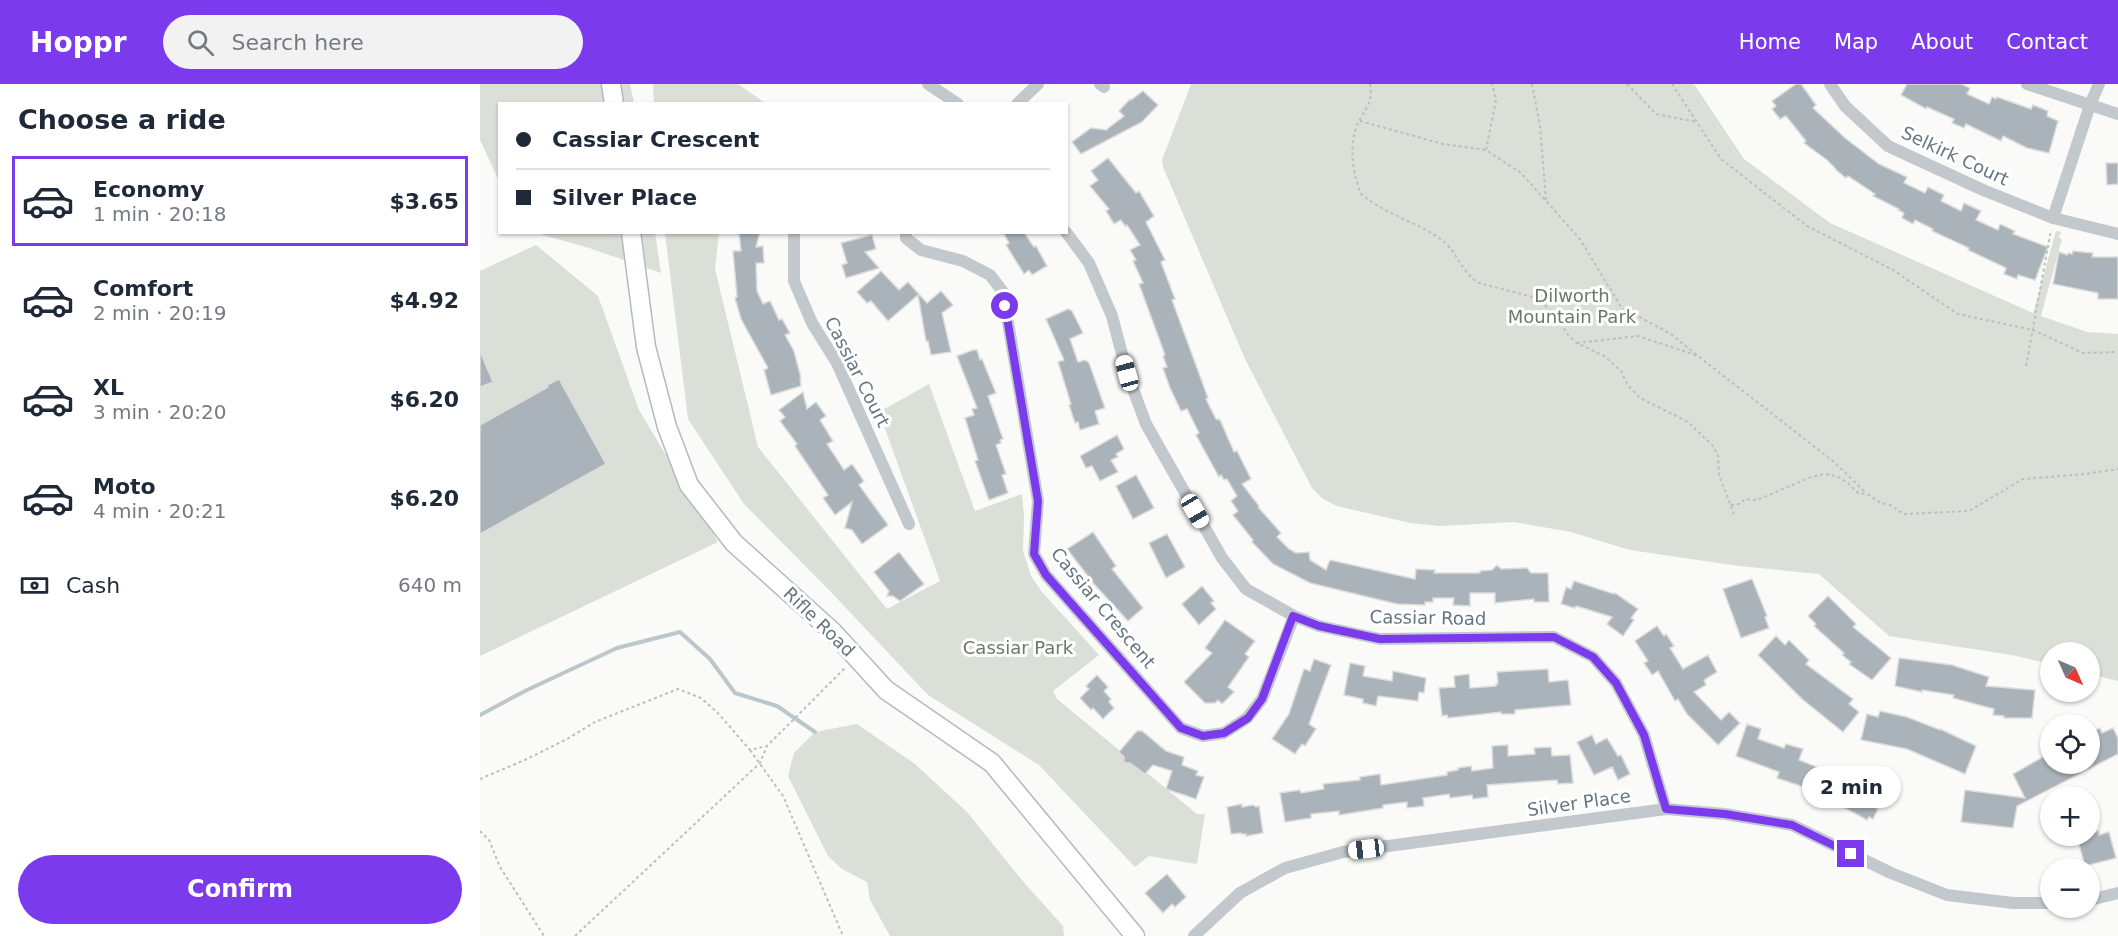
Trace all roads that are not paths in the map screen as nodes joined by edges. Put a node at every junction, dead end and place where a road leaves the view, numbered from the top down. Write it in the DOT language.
graph roads {
  1 [pos="611,84"];
  2 [pos="928,84"];
  3 [pos="1038,84"];
  4 [pos="1830,84"];
  5 [pos="2027,84"];
  6 [pos="2099,84"];
  7 [pos="614,102"];
  8 [pos="955,102"];
  9 [pos="1019,102"];
  10 [pos="2090,105"];
  11 [pos="2118,114"];
  12 [pos="2053,218"];
  13 [pos="631,234"];
  14 [pos="794,234"];
  15 [pos="906,234"];
  16 [pos="1067,234"];
  17 [pos="2118,234"];
  18 [pos="909,524"];
  19 [pos="1293,616"];
  20 [pos="1666,809"];
  21 [pos="2118,893"];
  22 [pos="2100,898"];
  23 [pos="2040,903"];
  24 [pos="1135,936"];
  25 [pos="1194,936"];
  1 -- 7 [label="street"];
  2 -- 8 [label="street"];
  3 -- 9 [label="street"];
  4 -- 12 [label="street, Selkirk Court"];
  5 -- 10 [label="street"];
  6 -- 10 [label="street"];
  10 -- 11 [label="street"];
  10 -- 12 [label="street"];
  12 -- 17 [label="street, Selkirk Court"];
  13 -- 24 [label="street, Rifle Road"];
  14 -- 18 [label="street, Cassiar Court"];
  15 -- 19 [label="street, Cassiar Crescent"];
  16 -- 19 [label="street, Cassiar Road"];
  19 -- 20 [label="street, Cassiar Road"];
  20 -- 23 [label="street, Silver Place"];
  20 -- 25 [label="street, Silver Place"];
  21 -- 22 [label="street"];
}
